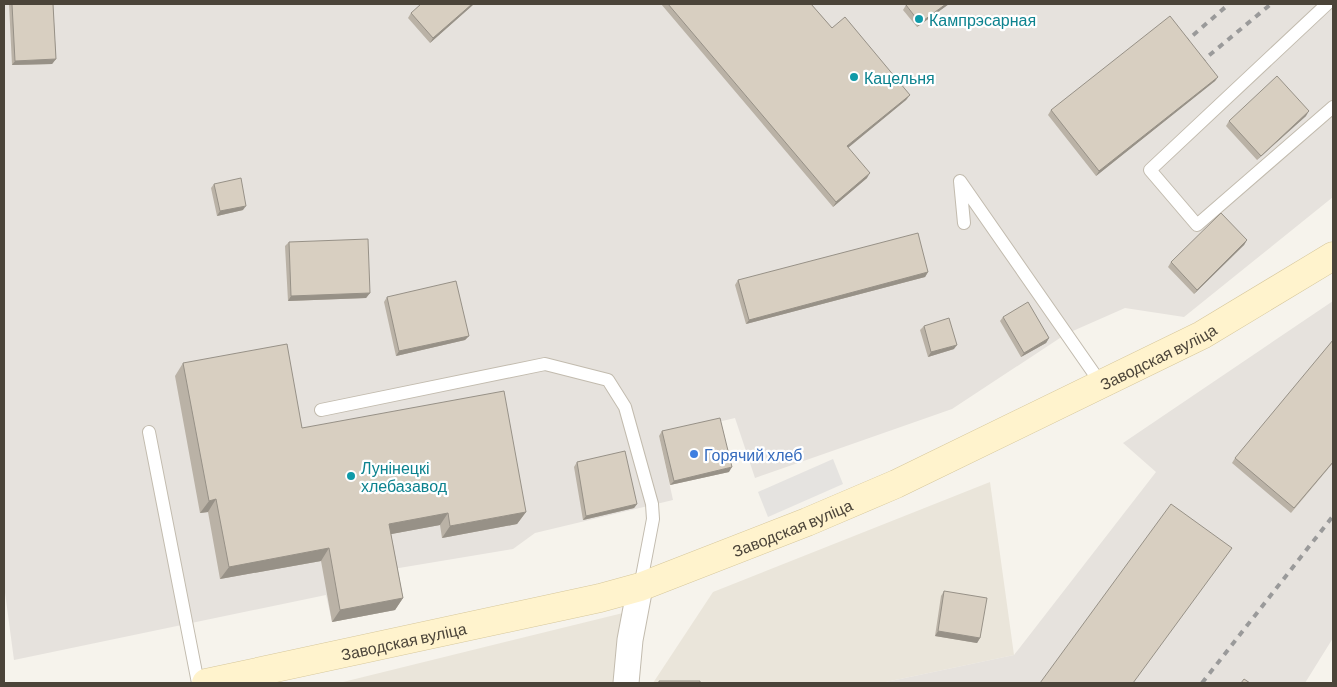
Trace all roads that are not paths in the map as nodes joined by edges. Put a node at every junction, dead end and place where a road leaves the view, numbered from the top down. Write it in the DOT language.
graph roads {
  1 [pos="1327,4"];
  2 [pos="1333,107"];
  3 [pos="964,222"];
  4 [pos="1333,256"];
  5 [pos="1102,385"];
  6 [pos="320,410"];
  7 [pos="149,432"];
  8 [pos="640,587"];
  9 [pos="198,683"];
  10 [pos="206,683"];
  11 [pos="626,683"];
  1 -- 2 [label="lane"];
  3 -- 5 [label="lane"];
  4 -- 5 [label="street, Заводская вуліца"];
  5 -- 8 [label="street, Заводская вуліца"];
  6 -- 8 [label="lane"];
  7 -- 9 [label="lane"];
  8 -- 10 [label="street, Заводская вуліца"];
  8 -- 11 [label="street"];
}
